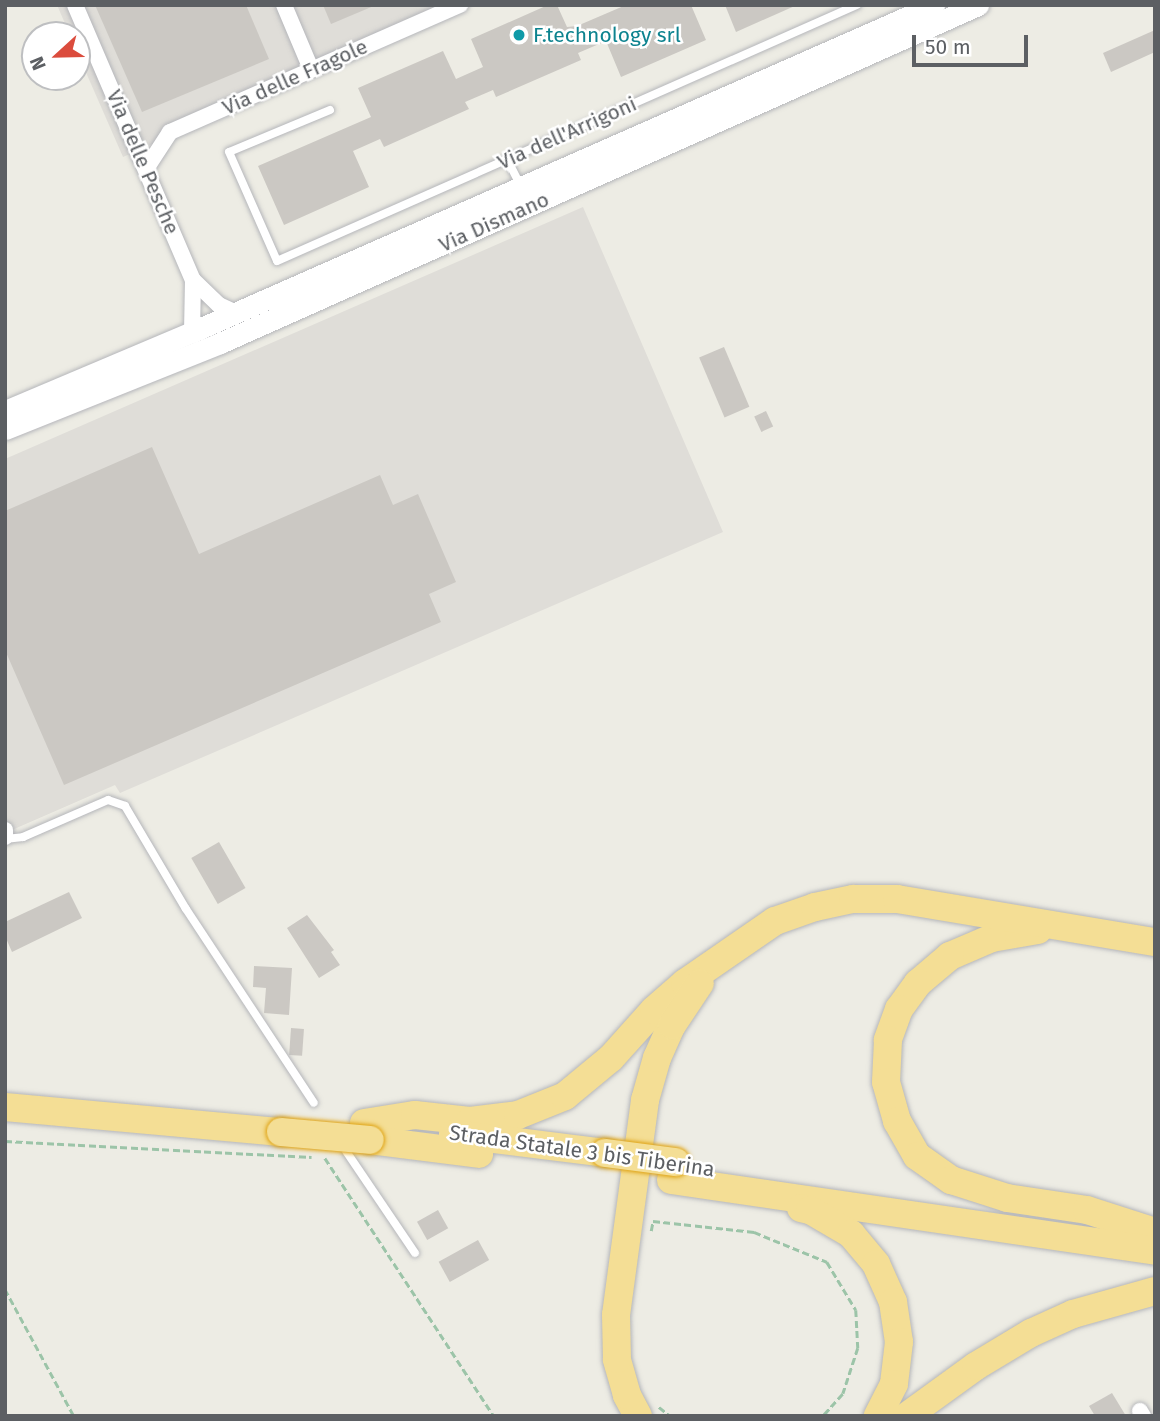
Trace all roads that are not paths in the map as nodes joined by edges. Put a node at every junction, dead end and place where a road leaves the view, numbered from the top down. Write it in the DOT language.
graph roads {
  1 [pos="75,5"];
  2 [pos="284,5"];
  3 [pos="460,5"];
  4 [pos="857,5"];
  5 [pos="934,5"];
  6 [pos="978,5"];
  7 [pos="311,69"];
  8 [pos="330,110"];
  9 [pos="508,159"];
  10 [pos="146,169"];
  11 [pos="525,197"];
  12 [pos="193,280"];
  13 [pos="236,313"];
  14 [pos="192,332"];
  15 [pos="5,411"];
  16 [pos="5,429"];
  17 [pos="5,830"];
  18 [pos="5,838"];
  19 [pos="1062,926"];
  20 [pos="1155,942"];
  21 [pos="728,950"];
  22 [pos="5,1090"];
  23 [pos="314,1103"];
  24 [pos="5,1107"];
  25 [pos="277,1123"];
  26 [pos="360,1138"];
  27 [pos="673,1171"];
  28 [pos="1155,1232"];
  29 [pos="1155,1239"];
  30 [pos="1155,1251"];
  31 [pos="415,1253"];
  32 [pos="1155,1291"];
  33 [pos="648,1410"];
  34 [pos="878,1416"];
  35 [pos="907,1416"];
  1 -- 10 [label="street, Via delle Pesche"];
  2 -- 7 [label="street"];
  3 -- 7 [label="street, Via delle Fragole"];
  4 -- 9 [label="lane, Via dell'Arrigoni"];
  5 -- 11 [label="main road, Via Dismano"];
  6 -- 11 [label="main road, Via Dismano"];
  7 -- 10 [label="street, Via delle Fragole"];
  8 -- 9 [label="lane, Via dell'Arrigoni"];
  9 -- 11 [label="lane"];
  10 -- 12 [label="street, Via delle Pesche"];
  11 -- 13 [label="main road, Via Dismano"];
  11 -- 16 [label="main road, Via Dismano"];
  12 -- 13 [label="street, Via delle Pesche"];
  12 -- 14 [label="street, Via delle Pesche"];
  13 -- 14 [label="main road, Via Dismano"];
  14 -- 15 [label="main road, Via Dismano"];
  17 -- 18 [label="street"];
  18 -- 23 [label="lane"];
  19 -- 20 [label="highway"];
  19 -- 21 [label="highway"];
  19 -- 28 [label="highway"];
  21 -- 26 [label="highway"];
  21 -- 33 [label="highway"];
  22 -- 25 [label="highway, Strada Statale 3 bis Tiberina"];
  24 -- 25 [label="highway, Strada Statale 3 bis Tiberina"];
  25 -- 26 [label="highway, Strada Statale 3 bis Tiberina, bridge"];
  26 -- 27 [label="highway, Strada Statale 3 bis Tiberina, bridge"];
  26 -- 31 [label="lane"];
  27 -- 29 [label="highway, Strada Statale 3 bis Tiberina"];
  27 -- 30 [label="highway, Strada Statale 3 bis Tiberina"];
  27 -- 34 [label="highway"];
  32 -- 35 [label="highway"];
}
